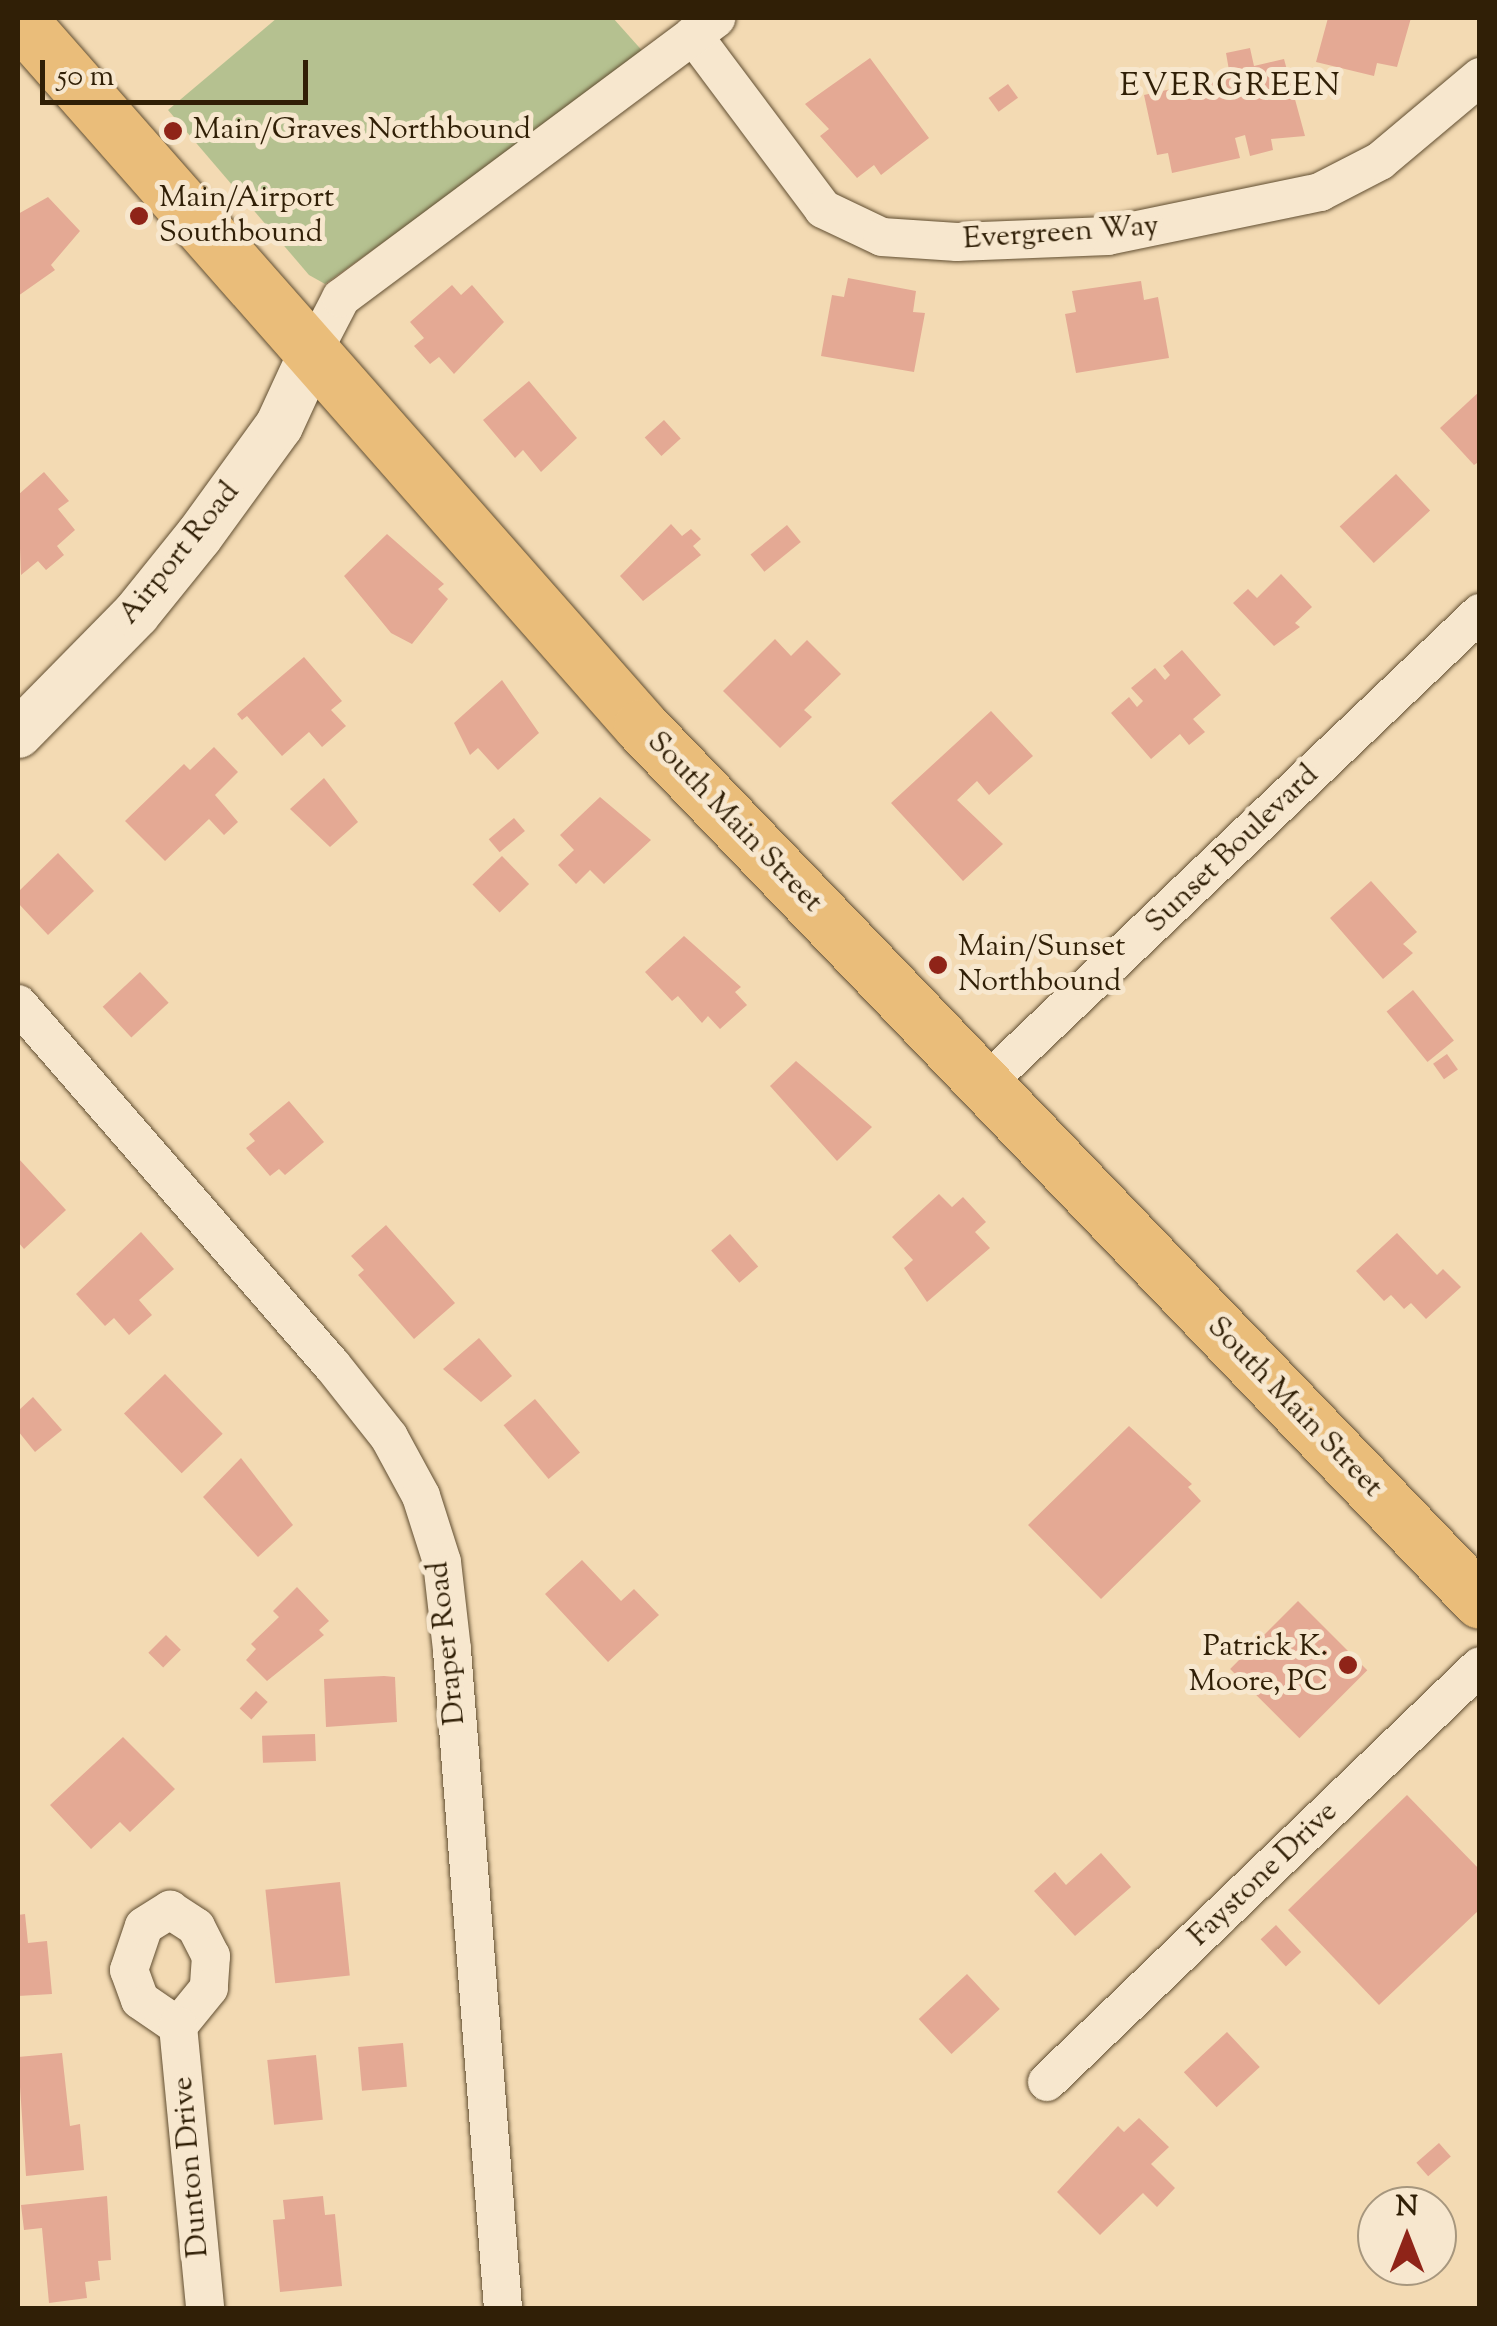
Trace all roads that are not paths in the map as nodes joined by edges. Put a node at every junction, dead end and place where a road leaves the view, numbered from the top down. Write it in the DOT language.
graph roads {
  1 [pos="18,18"];
  2 [pos="704,26"];
  3 [pos="1480,76"];
  4 [pos="313,352"];
  5 [pos="1480,613"];
  6 [pos="18,734"];
  7 [pos="18,1004"];
  8 [pos="984,1085"];
  9 [pos="1480,1602"];
  10 [pos="1480,1666"];
  11 [pos="178,2026"];
  12 [pos="1047,2082"];
  13 [pos="205,2308"];
  14 [pos="503,2308"];
  1 -- 4 [label="main road, South Main Street"];
  2 -- 3 [label="street, Evergreen Way"];
  2 -- 4 [label="street"];
  4 -- 6 [label="street, Airport Road"];
  4 -- 8 [label="main road, South Main Street"];
  5 -- 8 [label="street, Sunset Boulevard"];
  7 -- 14 [label="street, Draper Road"];
  8 -- 9 [label="main road, South Main Street"];
  10 -- 12 [label="street, Faystone Drive"];
  11 -- 13 [label="street, Dunton Drive"];
}
